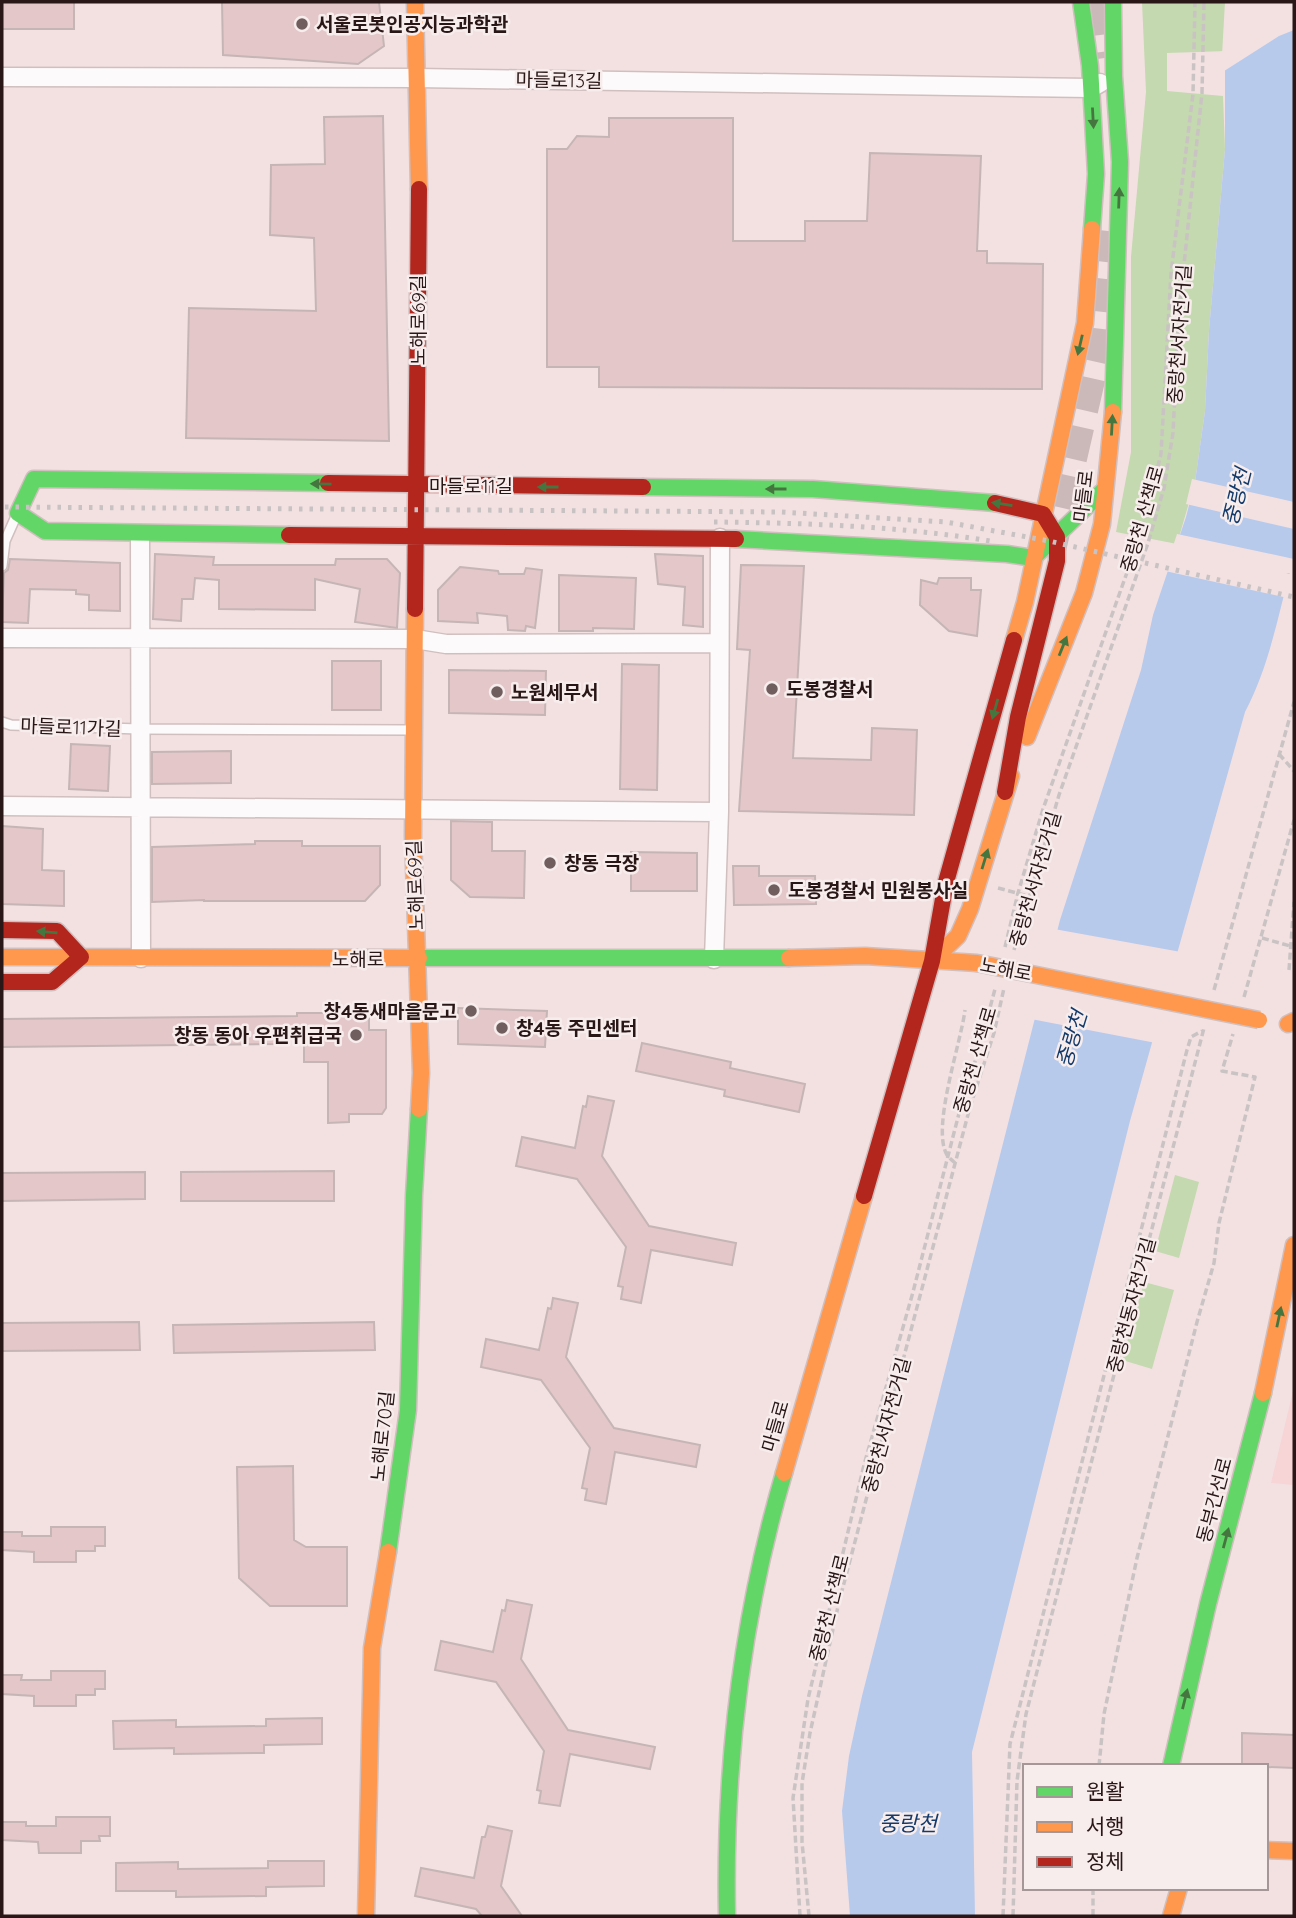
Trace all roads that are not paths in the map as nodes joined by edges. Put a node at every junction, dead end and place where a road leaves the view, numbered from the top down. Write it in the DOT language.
graph roads {
  1 [pos="415,2"];
  2 [pos="1081,2"];
  3 [pos="1113,2"];
  4 [pos="1114,75"];
  5 [pos="2,77"];
  6 [pos="417,78"];
  7 [pos="1091,88"];
  8 [pos="417,486"];
  9 [pos="1105,489"];
  10 [pos="18,513"];
  11 [pos="1042,514"];
  12 [pos="140,534"];
  13 [pos="416,537"];
  14 [pos="1057,537"];
  15 [pos="720,538"];
  16 [pos="985,552"];
  17 [pos="1033,558"];
  18 [pos="2,566"];
  19 [pos="1025,602"];
  20 [pos="2,638"];
  21 [pos="141,638"];
  22 [pos="415,639"];
  23 [pos="719,643"];
  24 [pos="2,722"];
  25 [pos="140,729"];
  26 [pos="414,730"];
  27 [pos="1005,792"];
  28 [pos="2,806"];
  29 [pos="140,807"];
  30 [pos="414,811"];
  31 [pos="719,812"];
  32 [pos="2,930"];
  33 [pos="2,957"];
  34 [pos="81,957"];
  35 [pos="141,958"];
  36 [pos="417,959"];
  37 [pos="714,959"];
  38 [pos="932,961"];
  39 [pos="2,982"];
  40 [pos="1292,1023"];
  41 [pos="1294,1245"];
  42 [pos="1206,1683"];
  43 [pos="1199,1716"];
  44 [pos="1171,1764"];
  45 [pos="1268,1850"];
  46 [pos="1294,1851"];
  47 [pos="1177,1890"];
  48 [pos="1159,1898"];
  49 [pos="366,1916"];
  50 [pos="727,1916"];
  51 [pos="1159,1916"];
  52 [pos="1171,1916"];
  1 -- 6 [label="main road, 노해로69길"];
  2 -- 7 [label="main road, 마들로"];
  3 -- 4 [label="main road, 마들로"];
  4 -- 7 [label="street"];
  9 -- 4 [label="main road, 마들로, one-way"];
  5 -- 6 [label="street, 마들로13길"];
  6 -- 7 [label="street, 마들로13길"];
  6 -- 8 [label="main road, 노해로69길"];
  7 -- 11 [label="main road, 마들로, one-way"];
  8 -- 10 [label="main road, 마들로11길, one-way"];
  11 -- 8 [label="main road, 마들로11길, one-way"];
  8 -- 13 [label="main road, 노해로69길"];
  9 -- 14 [label="main road"];
  27 -- 9 [label="main road, 마들로, one-way"];
  10 -- 12 [label="main road"];
  10 -- 18 [label="lane"];
  11 -- 14 [label="main road"];
  11 -- 17 [label="main road, 마들로"];
  12 -- 13 [label="main road"];
  12 -- 21 [label="street"];
  13 -- 15 [label="main road"];
  13 -- 22 [label="main road, 노해로69길"];
  14 -- 17 [label="main road"];
  14 -- 27 [label="main road"];
  15 -- 16 [label="main road"];
  15 -- 23 [label="street"];
  16 -- 17 [label="main road"];
  16 -- 19 [label="main road"];
  17 -- 19 [label="main road, 마들로"];
  19 -- 38 [label="main road, 마들로, one-way"];
  20 -- 21 [label="street"];
  21 -- 22 [label="street"];
  21 -- 25 [label="street"];
  22 -- 23 [label="street"];
  22 -- 26 [label="main road, 노해로69길"];
  23 -- 31 [label="street"];
  24 -- 25 [label="lane, 마들로11가길"];
  25 -- 26 [label="lane"];
  25 -- 29 [label="street"];
  26 -- 30 [label="main road, 노해로69길"];
  38 -- 27 [label="main road, 마들로, one-way"];
  28 -- 29 [label="street"];
  29 -- 30 [label="street, 노해로69길"];
  29 -- 35 [label="street"];
  30 -- 31 [label="street, 노해로69길"];
  30 -- 36 [label="main road, 노해로69길"];
  31 -- 37 [label="street"];
  34 -- 32 [label="main road, one-way"];
  33 -- 34 [label="main road, 노해로"];
  34 -- 35 [label="main road, 노해로"];
  34 -- 39 [label="main road"];
  35 -- 36 [label="main road, 노해로"];
  36 -- 37 [label="main road, 노해로"];
  36 -- 49 [label="main road, 노해로70길"];
  37 -- 38 [label="main road, 노해로"];
  38 -- 40 [label="main road, 노해로, bridge"];
  38 -- 50 [label="main road, 마들로"];
  44 -- 41 [label="main road, 동부간선로, one-way"];
  42 -- 43 [label="main road"];
  45 -- 46 [label="main road"];
  47 -- 52 [label="main road"];
  48 -- 51 [label="main road"];
}
